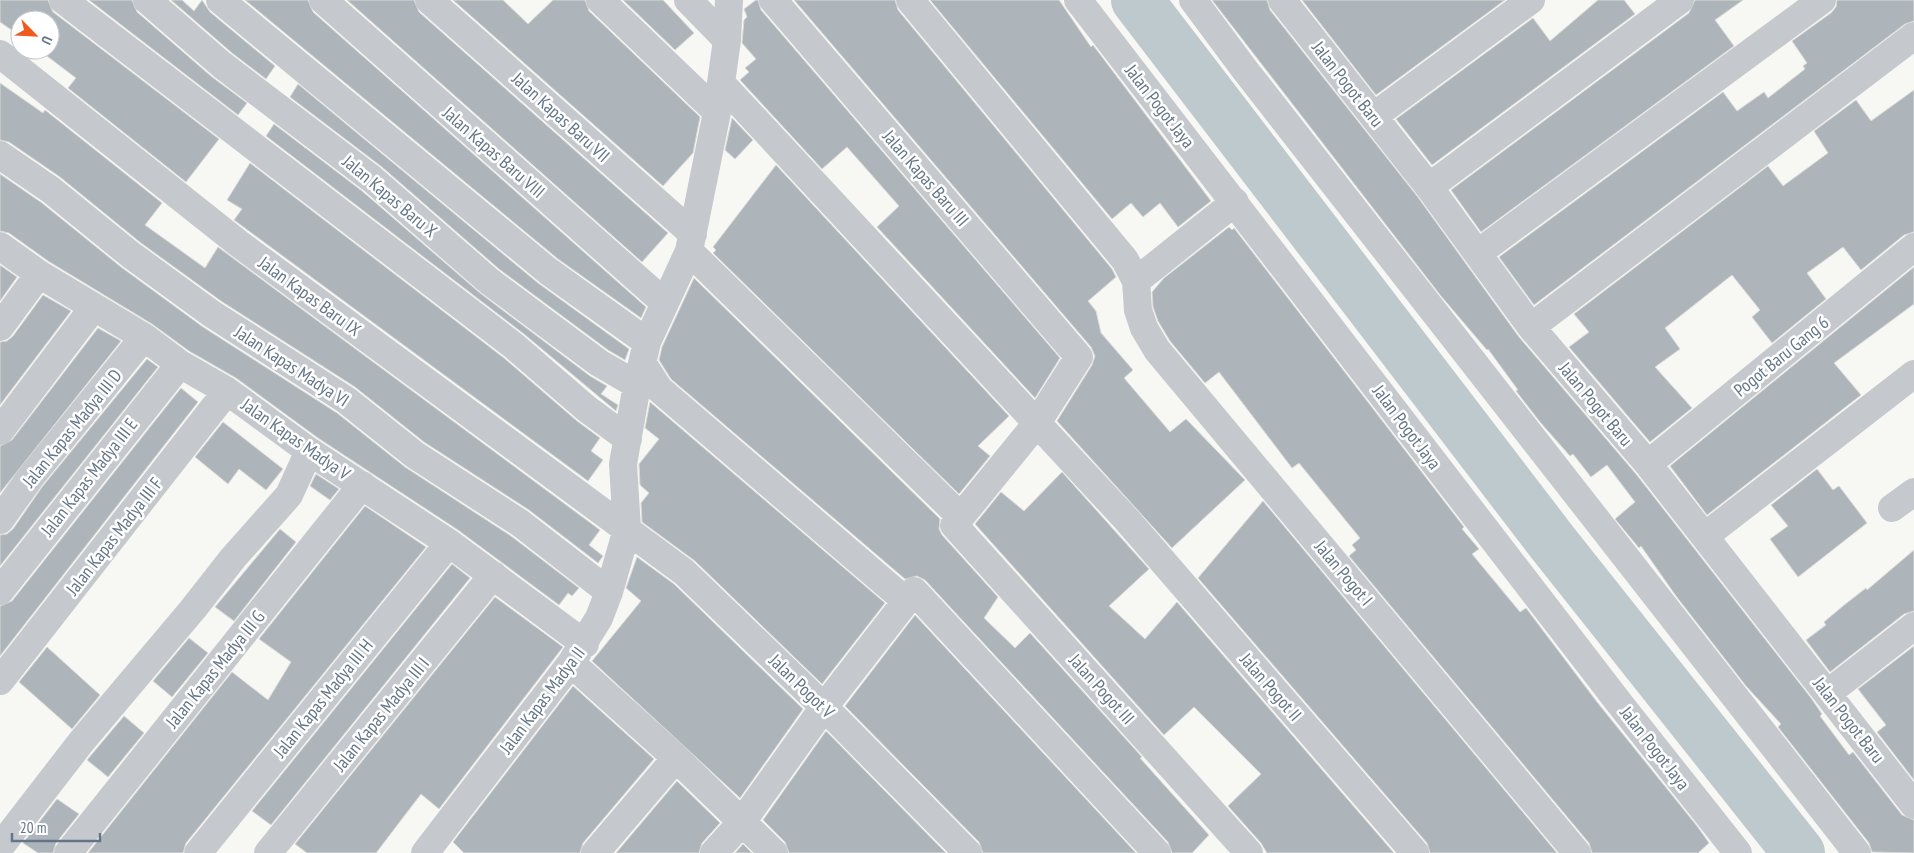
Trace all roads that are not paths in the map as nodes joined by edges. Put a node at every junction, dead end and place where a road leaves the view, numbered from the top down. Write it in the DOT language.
graph roads {
  1 [pos="63,0"];
  2 [pos="147,0"];
  3 [pos="220,0"];
  4 [pos="323,0"];
  5 [pos="429,0"];
  6 [pos="600,0"];
  7 [pos="688,0"];
  8 [pos="729,0"];
  9 [pos="772,0"];
  10 [pos="910,0"];
  11 [pos="1078,0"];
  12 [pos="1193,0"];
  13 [pos="1282,0"];
  14 [pos="1531,0"];
  15 [pos="1680,0"];
  16 [pos="1822,0"];
  17 [pos="1914,36"];
  18 [pos="727,40"];
  19 [pos="0,54"];
  20 [pos="721,83"];
  21 [pos="717,112"];
  22 [pos="1374,116"];
  23 [pos="0,154"];
  24 [pos="1429,187"];
  25 [pos="1235,202"];
  26 [pos="691,243"];
  27 [pos="0,246"];
  28 [pos="1914,247"];
  29 [pos="1478,253"];
  30 [pos="39,274"];
  31 [pos="1136,281"];
  32 [pos="665,303"];
  33 [pos="93,308"];
  34 [pos="0,327"];
  35 [pos="1531,327"];
  36 [pos="144,337"];
  37 [pos="180,364"];
  38 [pos="642,364"];
  39 [pos="1914,374"];
  40 [pos="227,391"];
  41 [pos="1037,423"];
  42 [pos="0,432"];
  43 [pos="628,439"];
  44 [pos="309,451"];
  45 [pos="1648,464"];
  46 [pos="362,484"];
  47 [pos="1914,492"];
  48 [pos="1892,508"];
  49 [pos="0,520"];
  50 [pos="958,521"];
  51 [pos="628,530"];
  52 [pos="1704,536"];
  53 [pos="448,542"];
  54 [pos="493,575"];
  55 [pos="0,591"];
  56 [pos="609,592"];
  57 [pos="906,601"];
  58 [pos="1914,626"];
  59 [pos="578,654"];
  60 [pos="0,681"];
  61 [pos="1828,693"];
  62 [pos="824,707"];
  63 [pos="676,758"];
  64 [pos="1910,792"];
  65 [pos="742,822"];
  66 [pos="0,847"];
  67 [pos="68,853"];
  68 [pos="198,853"];
  69 [pos="268,853"];
  70 [pos="425,853"];
  71 [pos="595,853"];
  72 [pos="714,853"];
  73 [pos="774,853"];
  74 [pos="968,853"];
  75 [pos="1157,853"];
  76 [pos="1249,853"];
  77 [pos="1416,853"];
  78 [pos="1577,853"];
  79 [pos="1738,853"];
  80 [pos="1857,853"];
  1 -- 43 [label="street"];
  2 -- 38 [label="street, Jalan Kapas Baru X"];
  3 -- 38 [label="street"];
  4 -- 32 [label="street, Jalan Kapas Baru VIII"];
  5 -- 26 [label="street, Jalan Kapas Baru VII"];
  6 -- 21 [label="street"];
  7 -- 18 [label="street"];
  8 -- 18 [label="street"];
  9 -- 41 [label="street, Jalan Kapas Baru III"];
  10 -- 31 [label="street"];
  11 -- 25 [label="street, Jalan Pogot Jaya"];
  12 -- 80 [label="street"];
  13 -- 22 [label="street, Jalan Pogot Baru"];
  14 -- 22 [label="street"];
  15 -- 24 [label="street"];
  16 -- 29 [label="street"];
  17 -- 35 [label="street"];
  18 -- 20 [label="street"];
  19 -- 51 [label="street, Jalan Kapas Baru IX"];
  20 -- 21 [label="street"];
  20 -- 41 [label="street, Jalan Pogot II"];
  21 -- 26 [label="street"];
  22 -- 24 [label="street, Jalan Pogot Baru"];
  23 -- 56 [label="street, Jalan Kapas Madya VI"];
  24 -- 29 [label="street, Jalan Pogot Baru"];
  25 -- 31 [label="street"];
  25 -- 79 [label="street, Jalan Pogot Jaya"];
  26 -- 32 [label="street"];
  26 -- 50 [label="street, Jalan Kapas Baru VII"];
  27 -- 30 [label="street, Jalan Kapas Madya V"];
  28 -- 45 [label="street, Pogot Baru Gang 6"];
  29 -- 35 [label="street, Jalan Pogot Baru"];
  30 -- 33 [label="street, Jalan Kapas Madya V"];
  30 -- 34 [label="street"];
  31 -- 78 [label="street, Jalan Pogot I"];
  32 -- 38 [label="street"];
  33 -- 36 [label="street, Jalan Kapas Madya V"];
  33 -- 42 [label="street"];
  35 -- 45 [label="street, Jalan Pogot Baru"];
  36 -- 37 [label="street, Jalan Kapas Madya V"];
  36 -- 49 [label="street, Jalan Kapas Madya III D"];
  37 -- 40 [label="street, Jalan Kapas Madya V"];
  37 -- 55 [label="street, Jalan Kapas Madya III E"];
  38 -- 43 [label="street"];
  38 -- 57 [label="street"];
  39 -- 52 [label="street"];
  40 -- 44 [label="street, Jalan Kapas Madya V"];
  40 -- 60 [label="street, Jalan Kapas Madya III F"];
  41 -- 50 [label="street"];
  41 -- 77 [label="street, Jalan Pogot II"];
  43 -- 51 [label="street"];
  44 -- 46 [label="street, Jalan Kapas Madya V"];
  44 -- 66 [label="street"];
  45 -- 52 [label="street, Jalan Pogot Baru"];
  46 -- 53 [label="street, Jalan Kapas Madya V"];
  46 -- 67 [label="street, Jalan Kapas Madya III G"];
  47 -- 48 [label="street"];
  50 -- 76 [label="street, Jalan Pogot III"];
  51 -- 56 [label="street, Jalan Kapas Madya II"];
  51 -- 62 [label="street, Jalan Pogot V"];
  52 -- 61 [label="street, Jalan Pogot Baru"];
  53 -- 54 [label="street, Jalan Kapas Madya V"];
  53 -- 68 [label="street, Jalan Kapas Madya III H"];
  54 -- 59 [label="street, Jalan Kapas Madya V"];
  54 -- 69 [label="street, Jalan Kapas Madya III I"];
  56 -- 59 [label="street, Jalan Kapas Madya II"];
  57 -- 62 [label="street"];
  57 -- 75 [label="street"];
  58 -- 61 [label="street"];
  59 -- 63 [label="street, Jalan Kapas Madya V"];
  59 -- 70 [label="street, Jalan Kapas Madya II"];
  61 -- 64 [label="street, Jalan Pogot Baru"];
  62 -- 65 [label="street"];
  62 -- 74 [label="street, Jalan Pogot V"];
  63 -- 65 [label="street, Jalan Kapas Madya V"];
  63 -- 71 [label="street"];
  65 -- 72 [label="street"];
  65 -- 73 [label="street, Jalan Kapas Madya V"];
}
